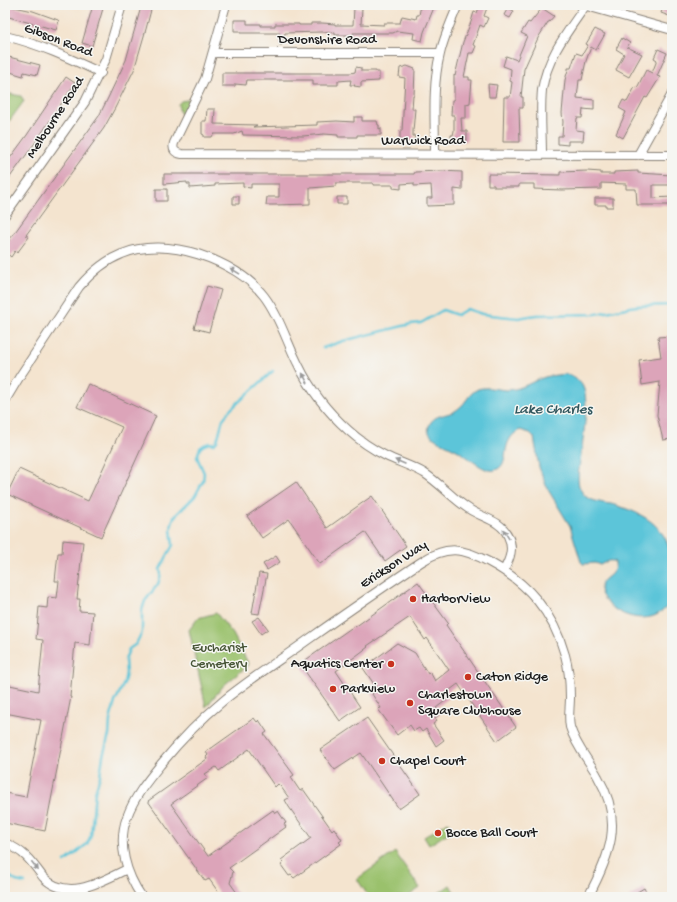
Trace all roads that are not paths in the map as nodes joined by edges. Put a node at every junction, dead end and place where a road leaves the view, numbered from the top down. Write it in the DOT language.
graph roads {
  1 [pos="122,5"];
  2 [pos="226,5"];
  3 [pos="458,5"];
  4 [pos="585,5"];
  5 [pos="672,30"];
  6 [pos="5,36"];
  7 [pos="214,53"];
  8 [pos="440,53"];
  9 [pos="101,73"];
  10 [pos="672,94"];
  11 [pos="435,154"];
  12 [pos="542,155"];
  13 [pos="638,155"];
  14 [pos="672,155"];
  15 [pos="5,215"];
  16 [pos="5,402"];
  17 [pos="504,570"];
  18 [pos="5,843"];
  19 [pos="127,869"];
  20 [pos="142,897"];
  21 [pos="588,897"];
  1 -- 9 [label="street, Melbourne Road"];
  2 -- 7 [label="street"];
  3 -- 8 [label="street"];
  4 -- 5 [label="street"];
  4 -- 12 [label="street"];
  6 -- 9 [label="street, Gibson Road"];
  7 -- 8 [label="street, Devonshire Road"];
  7 -- 11 [label="street, Warwick Road"];
  8 -- 11 [label="street"];
  9 -- 15 [label="street, Melbourne Road"];
  10 -- 13 [label="street"];
  11 -- 12 [label="street, Warwick Road"];
  12 -- 13 [label="street, Warwick Road"];
  13 -- 14 [label="street, Warwick Road"];
  17 -- 16 [label="street, one-way"];
  17 -- 19 [label="street, Erickson Way"];
  17 -- 21 [label="street, Erickson Way"];
  18 -- 19 [label="street, one-way"];
  19 -- 20 [label="street, Erickson Way"];
}
